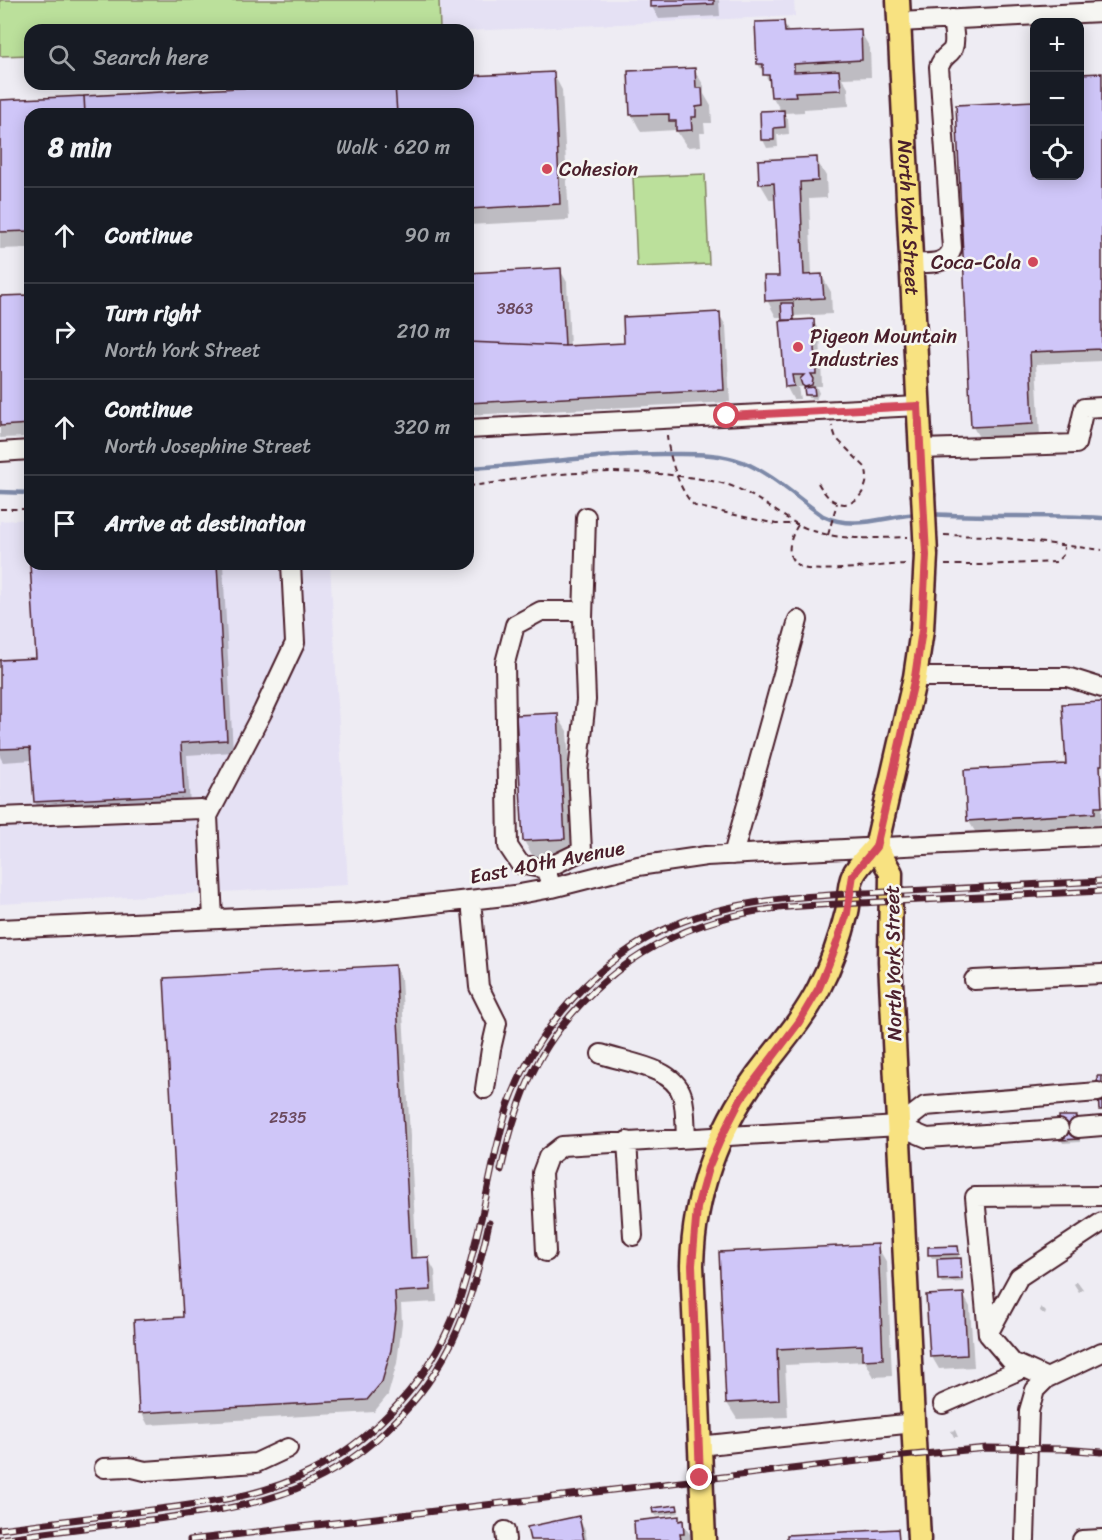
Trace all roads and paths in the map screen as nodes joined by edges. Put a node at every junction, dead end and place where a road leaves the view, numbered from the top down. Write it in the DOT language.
graph roads {
  1 [pos="1045,7"];
  2 [pos="898,11"];
  3 [pos="1102,12"];
  4 [pos="952,19"];
  5 [pos="911,263"];
  6 [pos="918,406"];
  7 [pos="1102,407"];
  8 [pos="832,426"];
  9 [pos="474,429"];
  10 [pos="667,432"];
  11 [pos="921,449"];
  12 [pos="24,450"];
  13 [pos="0,452"];
  14 [pos="678,476"];
  15 [pos="818,483"];
  16 [pos="474,485"];
  17 [pos="837,505"];
  18 [pos="0,509"];
  19 [pos="24,509"];
  20 [pos="586,517"];
  21 [pos="798,524"];
  22 [pos="829,533"];
  23 [pos="944,535"];
  24 [pos="908,537"];
  25 [pos="1064,547"];
  26 [pos="1102,550"];
  27 [pos="925,561"];
  28 [pos="291,570"];
  29 [pos="583,611"];
  30 [pos="798,620"];
  31 [pos="915,677"];
  32 [pos="1102,688"];
  33 [pos="208,816"];
  34 [pos="0,817"];
  35 [pos="1102,836"];
  36 [pos="876,847"];
  37 [pos="733,855"];
  38 [pos="544,869"];
  39 [pos="552,888"];
  40 [pos="471,900"];
  41 [pos="213,919"];
  42 [pos="0,929"];
  43 [pos="1102,974"];
  44 [pos="974,980"];
  45 [pos="601,1054"];
  46 [pos="485,1089"];
  47 [pos="1098,1092"];
  48 [pos="899,1126"];
  49 [pos="1102,1126"];
  50 [pos="1078,1128"];
  51 [pos="1059,1129"];
  52 [pos="722,1136"];
  53 [pos="686,1138"];
  54 [pos="627,1141"];
  55 [pos="1102,1196"];
  56 [pos="1102,1222"];
  57 [pos="633,1236"];
  58 [pos="546,1252"];
  59 [pos="988,1334"];
  60 [pos="1102,1352"];
  61 [pos="1024,1368"];
  62 [pos="1047,1378"];
  63 [pos="943,1404"];
  64 [pos="914,1423"];
  65 [pos="699,1446"];
  66 [pos="288,1448"];
  67 [pos="104,1468"];
  68 [pos="1102,1539"];
  69 [pos="704,1540"];
  70 [pos="919,1540"];
  71 [pos="1025,1540"];
  72 [pos="1082,1540"];
  1 -- 3 [label="street"];
  1 -- 4 [label="street"];
  2 -- 4 [label="street"];
  2 -- 5 [label="main road, North York Street"];
  4 -- 5 [label="street"];
  5 -- 6 [label="main road, North York Street"];
  6 -- 9 [label="street"];
  6 -- 11 [label="main road, North York Street"];
  7 -- 11 [label="street"];
  8 -- 17 [label="path"];
  10 -- 14 [label="path"];
  11 -- 27 [label="main road, North York Street, bridge"];
  12 -- 13 [label="street"];
  14 -- 16 [label="path"];
  14 -- 21 [label="path"];
  14 -- 21 [label="path"];
  15 -- 17 [label="path"];
  17 -- 22 [label="path"];
  18 -- 19 [label="path"];
  20 -- 29 [label="street"];
  21 -- 22 [label="path"];
  21 -- 27 [label="path"];
  22 -- 24 [label="path"];
  23 -- 25 [label="path"];
  25 -- 26 [label="path"];
  25 -- 27 [label="path"];
  27 -- 31 [label="main road, North York Street"];
  28 -- 33 [label="street"];
  29 -- 38 [label="street"];
  29 -- 38 [label="street"];
  30 -- 37 [label="street"];
  31 -- 32 [label="street"];
  31 -- 36 [label="main road, North York Street"];
  33 -- 34 [label="street"];
  33 -- 41 [label="street"];
  35 -- 36 [label="street, East 40th Avenue"];
  36 -- 37 [label="street, East 40th Avenue"];
  36 -- 48 [label="main road, North York Street"];
  36 -- 52 [label="main road"];
  37 -- 39 [label="street, East 40th Avenue"];
  38 -- 39 [label="street"];
  39 -- 40 [label="street, East 40th Avenue"];
  40 -- 41 [label="street, East 40th Avenue"];
  40 -- 46 [label="street"];
  41 -- 42 [label="street, East 40th Avenue"];
  43 -- 44 [label="street"];
  45 -- 53 [label="street"];
  47 -- 48 [label="street"];
  48 -- 51 [label="street"];
  48 -- 52 [label="street"];
  48 -- 64 [label="main road, North York Street"];
  49 -- 50 [label="street"];
  52 -- 53 [label="street"];
  52 -- 65 [label="main road"];
  53 -- 54 [label="street"];
  54 -- 57 [label="street"];
  54 -- 58 [label="street"];
  55 -- 59 [label="street"];
  56 -- 59 [label="street"];
  59 -- 61 [label="street"];
  60 -- 62 [label="street"];
  61 -- 62 [label="street"];
  61 -- 63 [label="street"];
  62 -- 71 [label="street"];
  64 -- 65 [label="street"];
  64 -- 70 [label="main road, North York Street"];
  65 -- 69 [label="main road"];
  66 -- 67 [label="street"];
  68 -- 72 [label="street"];
}
